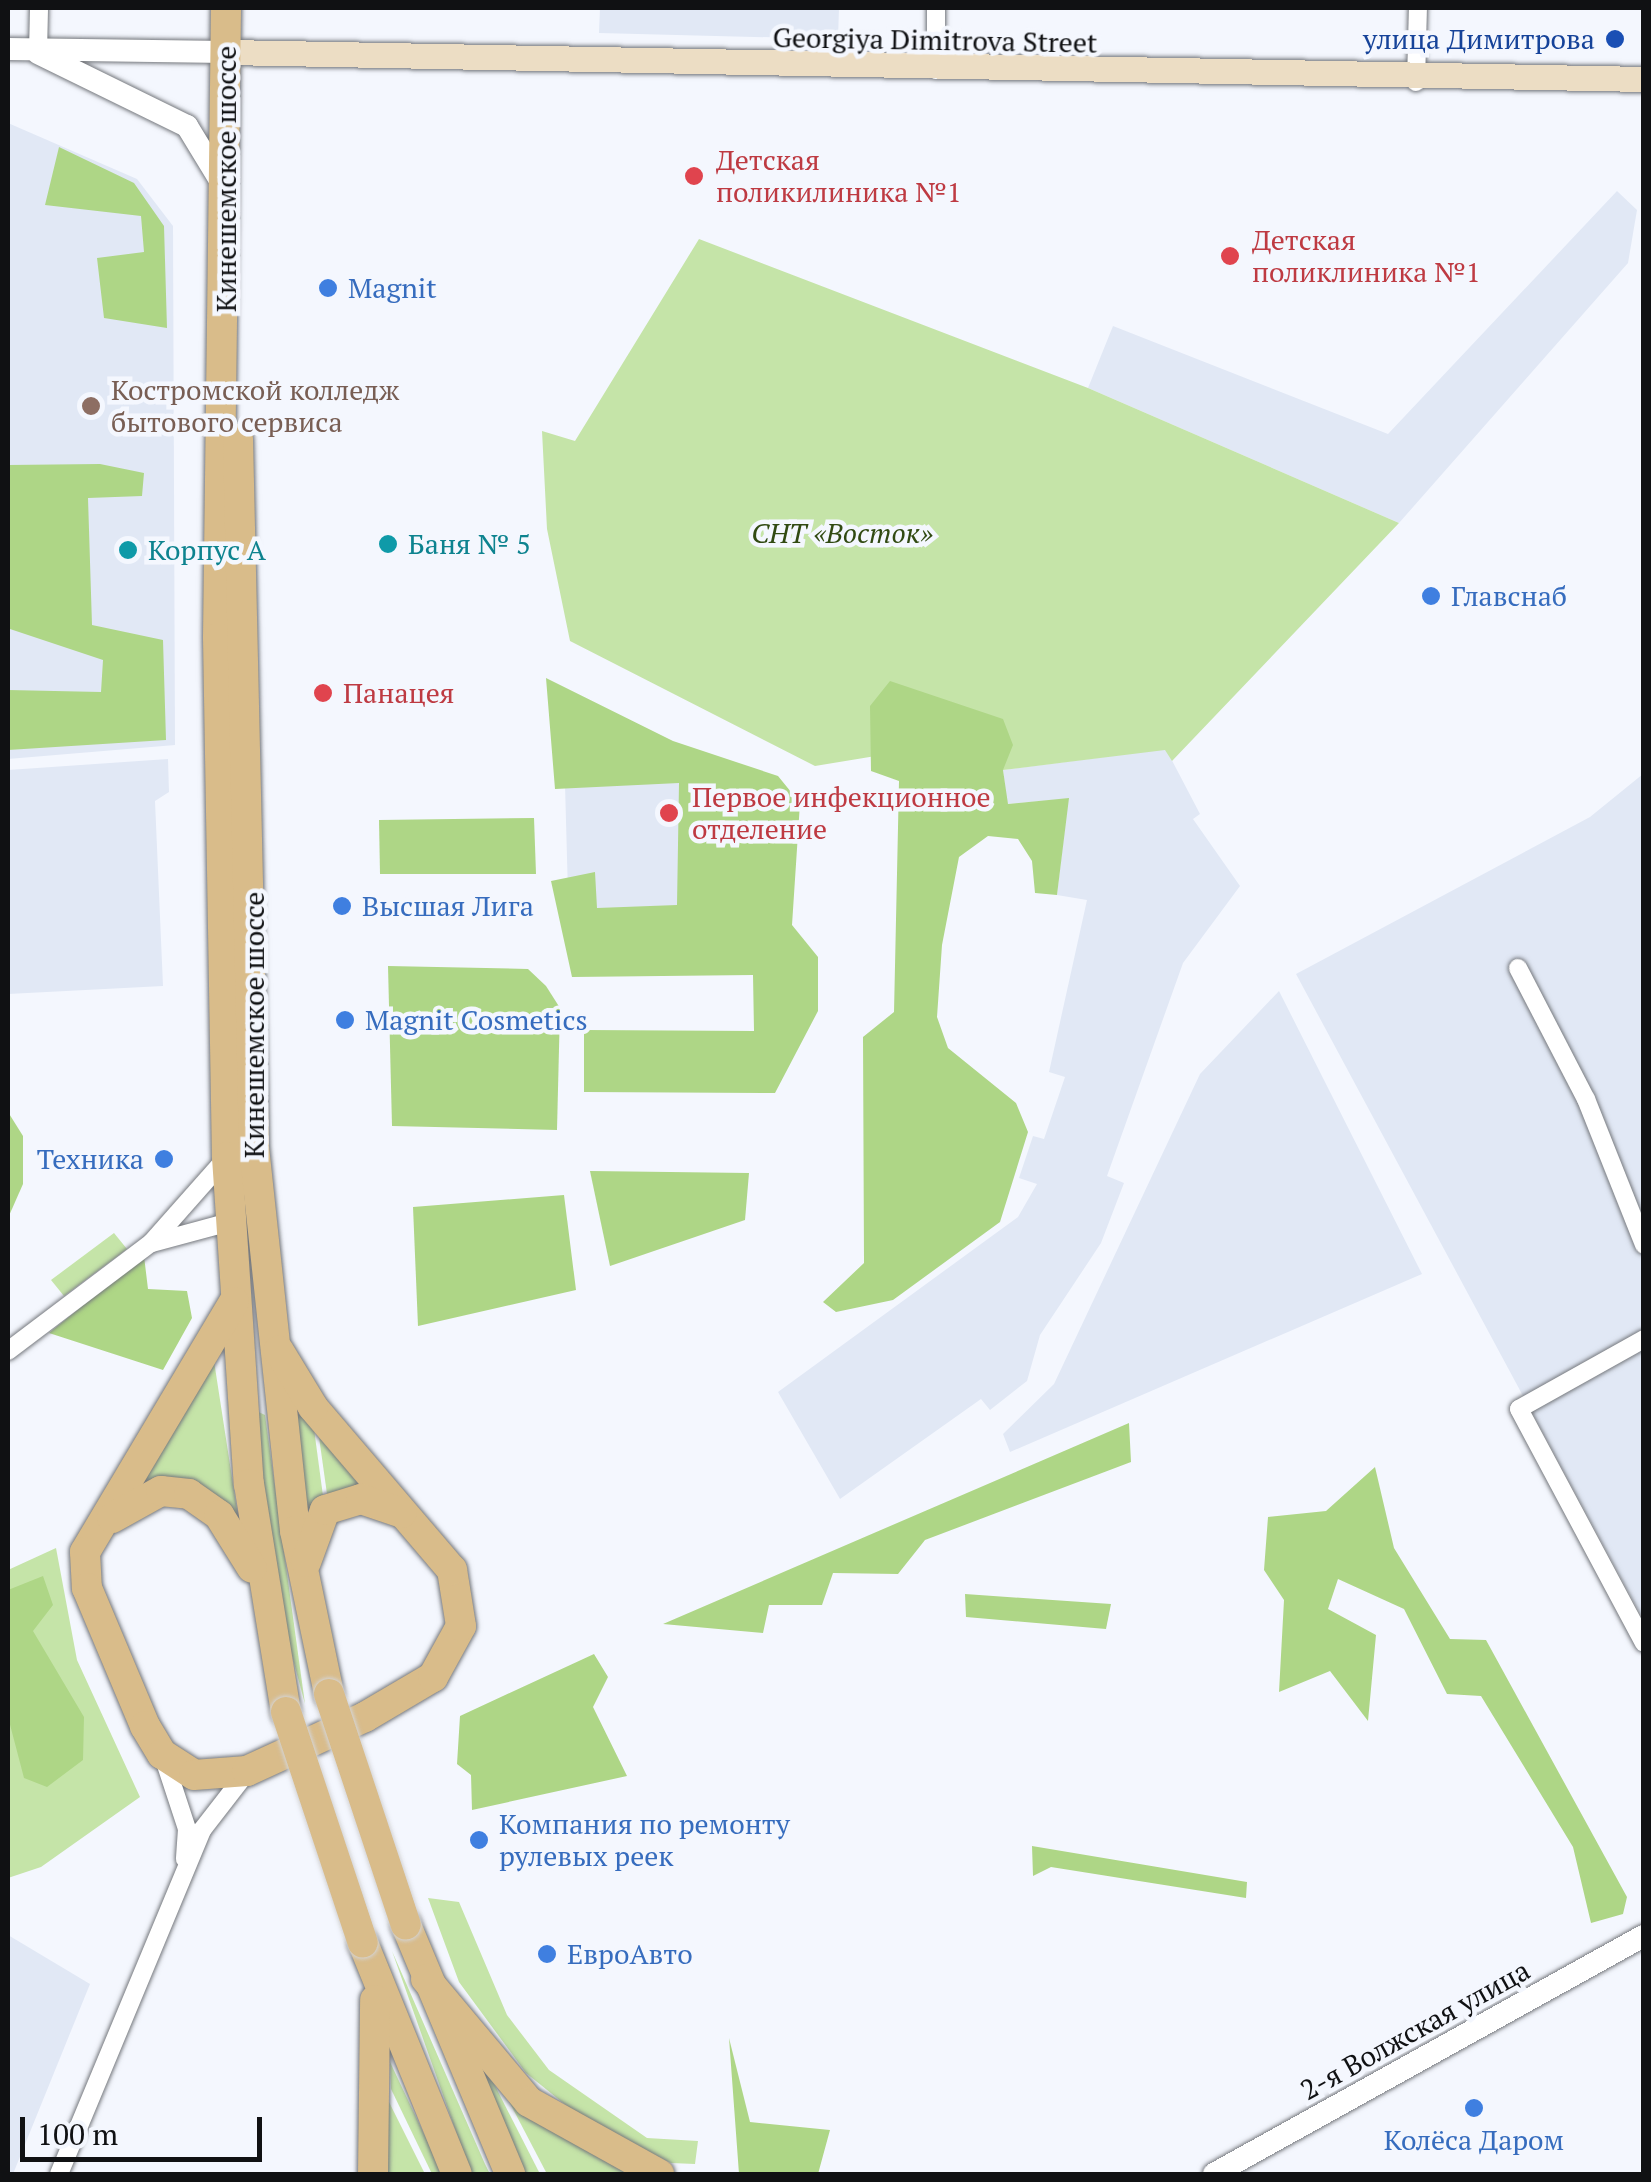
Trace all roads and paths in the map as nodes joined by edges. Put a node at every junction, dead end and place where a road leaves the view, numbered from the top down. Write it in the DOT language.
graph roads {
  1 [pos="38,8"];
  2 [pos="226,8"];
  3 [pos="936,8"];
  4 [pos="1418,8"];
  5 [pos="8,49"];
  6 [pos="226,52"];
  7 [pos="38,53"];
  8 [pos="936,70"];
  9 [pos="1644,79"];
  10 [pos="1416,82"];
  11 [pos="222,185"];
  12 [pos="228,351"];
  13 [pos="1518,968"];
  14 [pos="226,1158"];
  15 [pos="230,1222"];
  16 [pos="151,1243"];
  17 [pos="1644,1245"];
  18 [pos="234,1302"];
  19 [pos="271,1336"];
  20 [pos="1644,1339"];
  21 [pos="8,1351"];
  22 [pos="410,1517"];
  23 [pos="102,1526"];
  24 [pos="260,1582"];
  25 [pos="305,1600"];
  26 [pos="1644,1643"];
  27 [pos="162,1754"];
  28 [pos="248,1771"];
  29 [pos="185,1872"];
  30 [pos="1644,1936"];
  31 [pos="374,1977"];
  32 [pos="426,1979"];
  33 [pos="58,2174"];
  34 [pos="373,2174"];
  35 [pos="458,2174"];
  36 [pos="510,2174"];
  37 [pos="659,2174"];
  38 [pos="1214,2174"];
  1 -- 7 [label="street"];
  2 -- 6 [label="main road, Кинешемское шоссе"];
  3 -- 8 [label="street"];
  4 -- 10 [label="street"];
  5 -- 7 [label="street"];
  6 -- 7 [label="street"];
  6 -- 8 [label="main road, Georgiya Dimitrova Street"];
  6 -- 11 [label="main road, Кинешемское шоссе"];
  7 -- 11 [label="street"];
  8 -- 10 [label="main road, Georgiya Dimitrova Street"];
  9 -- 10 [label="main road, Georgiya Dimitrova Street"];
  11 -- 12 [label="main road, Кинешемское шоссе"];
  12 -- 14 [label="main road, Кинешемское шоссе"];
  12 -- 19 [label="main road, Кинешемское шоссе"];
  13 -- 17 [label="street"];
  14 -- 15 [label="main road, Кинешемское шоссе"];
  14 -- 16 [label="street"];
  15 -- 16 [label="street"];
  15 -- 18 [label="main road, Кинешемское шоссе"];
  16 -- 21 [label="street"];
  18 -- 23 [label="main road"];
  18 -- 24 [label="main road, Кинешемское шоссе"];
  19 -- 22 [label="main road"];
  19 -- 25 [label="main road, Кинешемское шоссе"];
  20 -- 26 [label="street"];
  22 -- 25 [label="main road"];
  22 -- 28 [label="main road"];
  23 -- 24 [label="main road"];
  23 -- 27 [label="main road"];
  24 -- 31 [label="main road, bridge"];
  25 -- 32 [label="main road, Кинешемское шоссе, bridge"];
  27 -- 28 [label="main road"];
  27 -- 29 [label="street"];
  28 -- 29 [label="street"];
  29 -- 33 [label="street"];
  30 -- 38 [label="street, 2-я Волжская улица"];
  31 -- 34 [label="main road"];
  31 -- 35 [label="main road"];
  32 -- 36 [label="main road, Кинешемское шоссе"];
  32 -- 37 [label="main road"];
}
